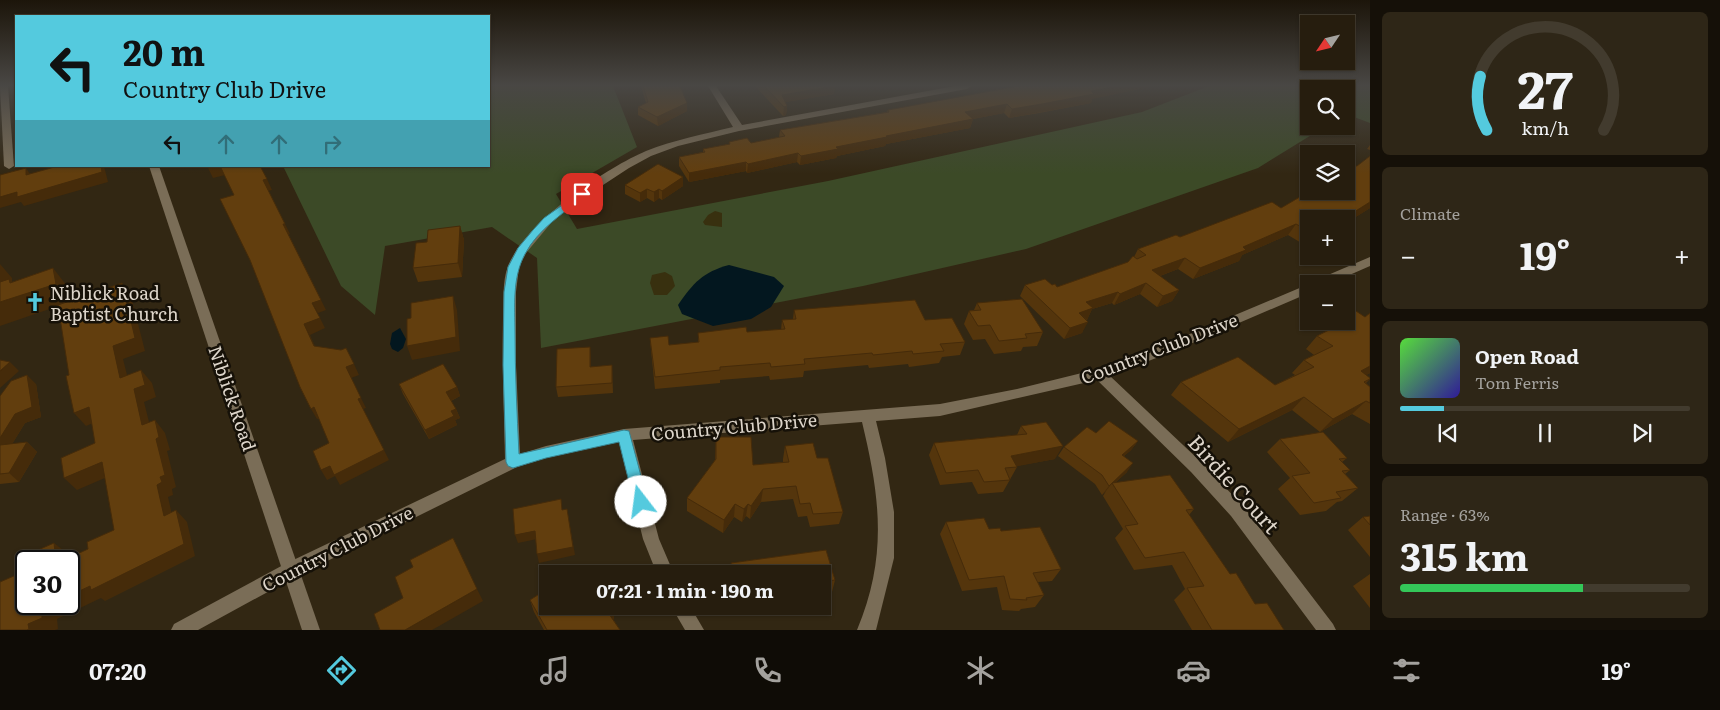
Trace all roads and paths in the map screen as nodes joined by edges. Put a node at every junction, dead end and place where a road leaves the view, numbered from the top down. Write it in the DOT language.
graph roads {
  1 [pos="5,115"];
  2 [pos="731,115"];
  3 [pos="803,115"];
  4 [pos="739,128"];
  5 [pos="8,166"];
  6 [pos="154,167"];
  7 [pos="1370,261"];
  8 [pos="1338,275"];
  9 [pos="1300,292"];
  10 [pos="1100,374"];
  11 [pos="868,416"];
  12 [pos="624,435"];
  13 [pos="513,462"];
  14 [pos="662,565"];
  15 [pos="291,570"];
  16 [pos="686,615"];
  17 [pos="180,630"];
  18 [pos="311,630"];
  19 [pos="696,630"];
  20 [pos="866,630"];
  21 [pos="1327,630"];
  1 -- 5 [label="street"];
  2 -- 4 [label="street"];
  3 -- 4 [label="street"];
  4 -- 13 [label="street"];
  6 -- 15 [label="street, Niblick Road"];
  7 -- 8 [label="street"];
  9 -- 10 [label="street, Country Club Drive"];
  10 -- 11 [label="street, Country Club Drive"];
  10 -- 21 [label="street, Birdie Court"];
  11 -- 12 [label="street, Country Club Drive"];
  11 -- 20 [label="street"];
  12 -- 13 [label="street, Country Club Drive"];
  12 -- 14 [label="street"];
  13 -- 15 [label="street, Country Club Drive"];
  15 -- 17 [label="street, Country Club Drive"];
  15 -- 18 [label="street, Niblick Road"];
  16 -- 19 [label="street"];
}
